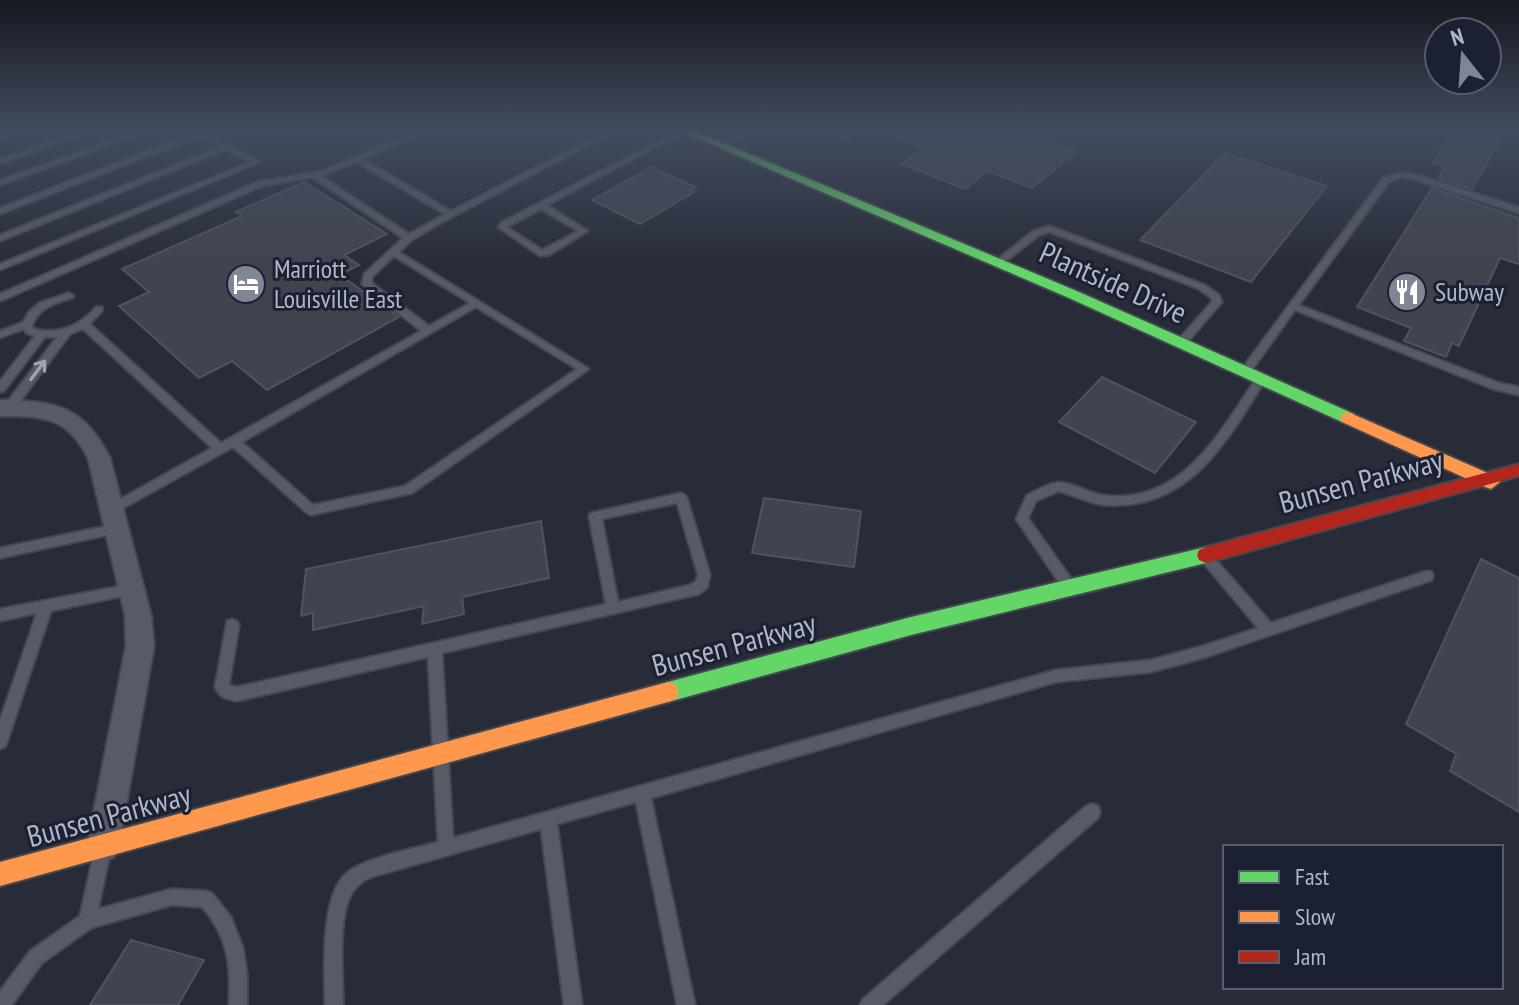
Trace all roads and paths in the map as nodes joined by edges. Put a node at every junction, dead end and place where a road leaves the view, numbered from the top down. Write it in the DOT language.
graph roads {
  1 [pos="20,176"];
  2 [pos="87,176"];
  3 [pos="154,176"];
  4 [pos="222,176"];
  5 [pos="309,176"];
  6 [pos="315,176"];
  7 [pos="386,176"];
  8 [pos="521,176"];
  9 [pos="595,176"];
  10 [pos="793,176"];
  11 [pos="0,183"];
  12 [pos="541,205"];
  13 [pos="1519,210"];
  14 [pos="0,211"];
  15 [pos="451,214"];
  16 [pos="0,238"];
  17 [pos="409,238"];
  18 [pos="393,252"];
  19 [pos="998,263"];
  20 [pos="0,267"];
  21 [pos="16,291"];
  22 [pos="69,296"];
  23 [pos="0,298"];
  24 [pos="477,303"];
  25 [pos="1293,306"];
  26 [pos="99,309"];
  27 [pos="36,310"];
  28 [pos="27,324"];
  29 [pos="84,324"];
  30 [pos="67,331"];
  31 [pos="428,331"];
  32 [pos="42,334"];
  33 [pos="0,335"];
  34 [pos="1181,343"];
  35 [pos="1253,376"];
  36 [pos="1519,391"];
  37 [pos="3,401"];
  38 [pos="234,441"];
  39 [pos="220,449"];
  40 [pos="1519,470"];
  41 [pos="1485,479"];
  42 [pos="1508,489"];
  43 [pos="115,519"];
  44 [pos="0,553"];
  45 [pos="1203,554"];
  46 [pos="1427,576"];
  47 [pos="1070,587"];
  48 [pos="132,589"];
  49 [pos="46,606"];
  50 [pos="613,609"];
  51 [pos="0,615"];
  52 [pos="232,625"];
  53 [pos="1268,630"];
  54 [pos="435,649"];
  55 [pos="0,742"];
  56 [pos="441,754"];
  57 [pos="642,793"];
  58 [pos="1092,812"];
  59 [pos="548,819"];
  60 [pos="103,846"];
  61 [pos="446,848"];
  62 [pos="0,874"];
  63 [pos="87,921"];
  64 [pos="1,1005"];
  65 [pos="238,1005"];
  66 [pos="334,1005"];
  67 [pos="573,1005"];
  68 [pos="686,1005"];
  69 [pos="869,1005"];
  1 -- 11 [label="lane"];
  2 -- 14 [label="lane"];
  3 -- 16 [label="lane"];
  4 -- 20 [label="lane"];
  5 -- 21 [label="lane"];
  6 -- 17 [label="lane"];
  7 -- 15 [label="lane"];
  8 -- 15 [label="lane"];
  9 -- 12 [label="lane"];
  10 -- 19 [label="street, Plantside Drive"];
  12 -- 12 [label="lane"];
  13 -- 25 [label="lane"];
  15 -- 17 [label="lane"];
  17 -- 18 [label="lane"];
  18 -- 24 [label="lane"];
  18 -- 31 [label="lane"];
  19 -- 34 [label="street, Plantside Drive"];
  19 -- 34 [label="lane"];
  21 -- 23 [label="lane"];
  21 -- 27 [label="lane"];
  22 -- 27 [label="lane"];
  24 -- 31 [label="lane"];
  24 -- 38 [label="lane"];
  25 -- 35 [label="lane"];
  25 -- 36 [label="lane"];
  26 -- 29 [label="lane"];
  27 -- 28 [label="lane"];
  28 -- 32 [label="lane"];
  28 -- 33 [label="lane"];
  29 -- 30 [label="lane"];
  29 -- 39 [label="lane"];
  30 -- 32 [label="lane"];
  37 -- 30 [label="lane, one-way"];
  31 -- 38 [label="lane"];
  32 -- 37 [label="lane"];
  34 -- 35 [label="street, Plantside Drive"];
  35 -- 41 [label="street, Plantside Drive"];
  35 -- 47 [label="lane"];
  37 -- 43 [label="street"];
  38 -- 39 [label="lane"];
  39 -- 43 [label="lane"];
  40 -- 41 [label="street, Bunsen Parkway"];
  41 -- 42 [label="street, Plantside Drive"];
  41 -- 45 [label="street, Bunsen Parkway"];
  43 -- 44 [label="lane"];
  43 -- 48 [label="street"];
  45 -- 47 [label="street, Bunsen Parkway"];
  45 -- 53 [label="lane"];
  46 -- 53 [label="lane"];
  47 -- 56 [label="street, Bunsen Parkway"];
  48 -- 49 [label="lane"];
  48 -- 60 [label="street"];
  49 -- 51 [label="lane"];
  49 -- 55 [label="lane"];
  50 -- 50 [label="lane"];
  50 -- 54 [label="lane"];
  52 -- 54 [label="lane"];
  53 -- 57 [label="lane"];
  54 -- 56 [label="lane"];
  56 -- 60 [label="street, Bunsen Parkway"];
  56 -- 61 [label="lane"];
  57 -- 59 [label="lane"];
  57 -- 68 [label="lane"];
  58 -- 69 [label="lane"];
  59 -- 61 [label="lane"];
  59 -- 67 [label="lane"];
  60 -- 62 [label="street, Bunsen Parkway"];
  60 -- 63 [label="lane"];
  61 -- 66 [label="lane"];
  63 -- 64 [label="lane"];
  63 -- 65 [label="lane"];
}
